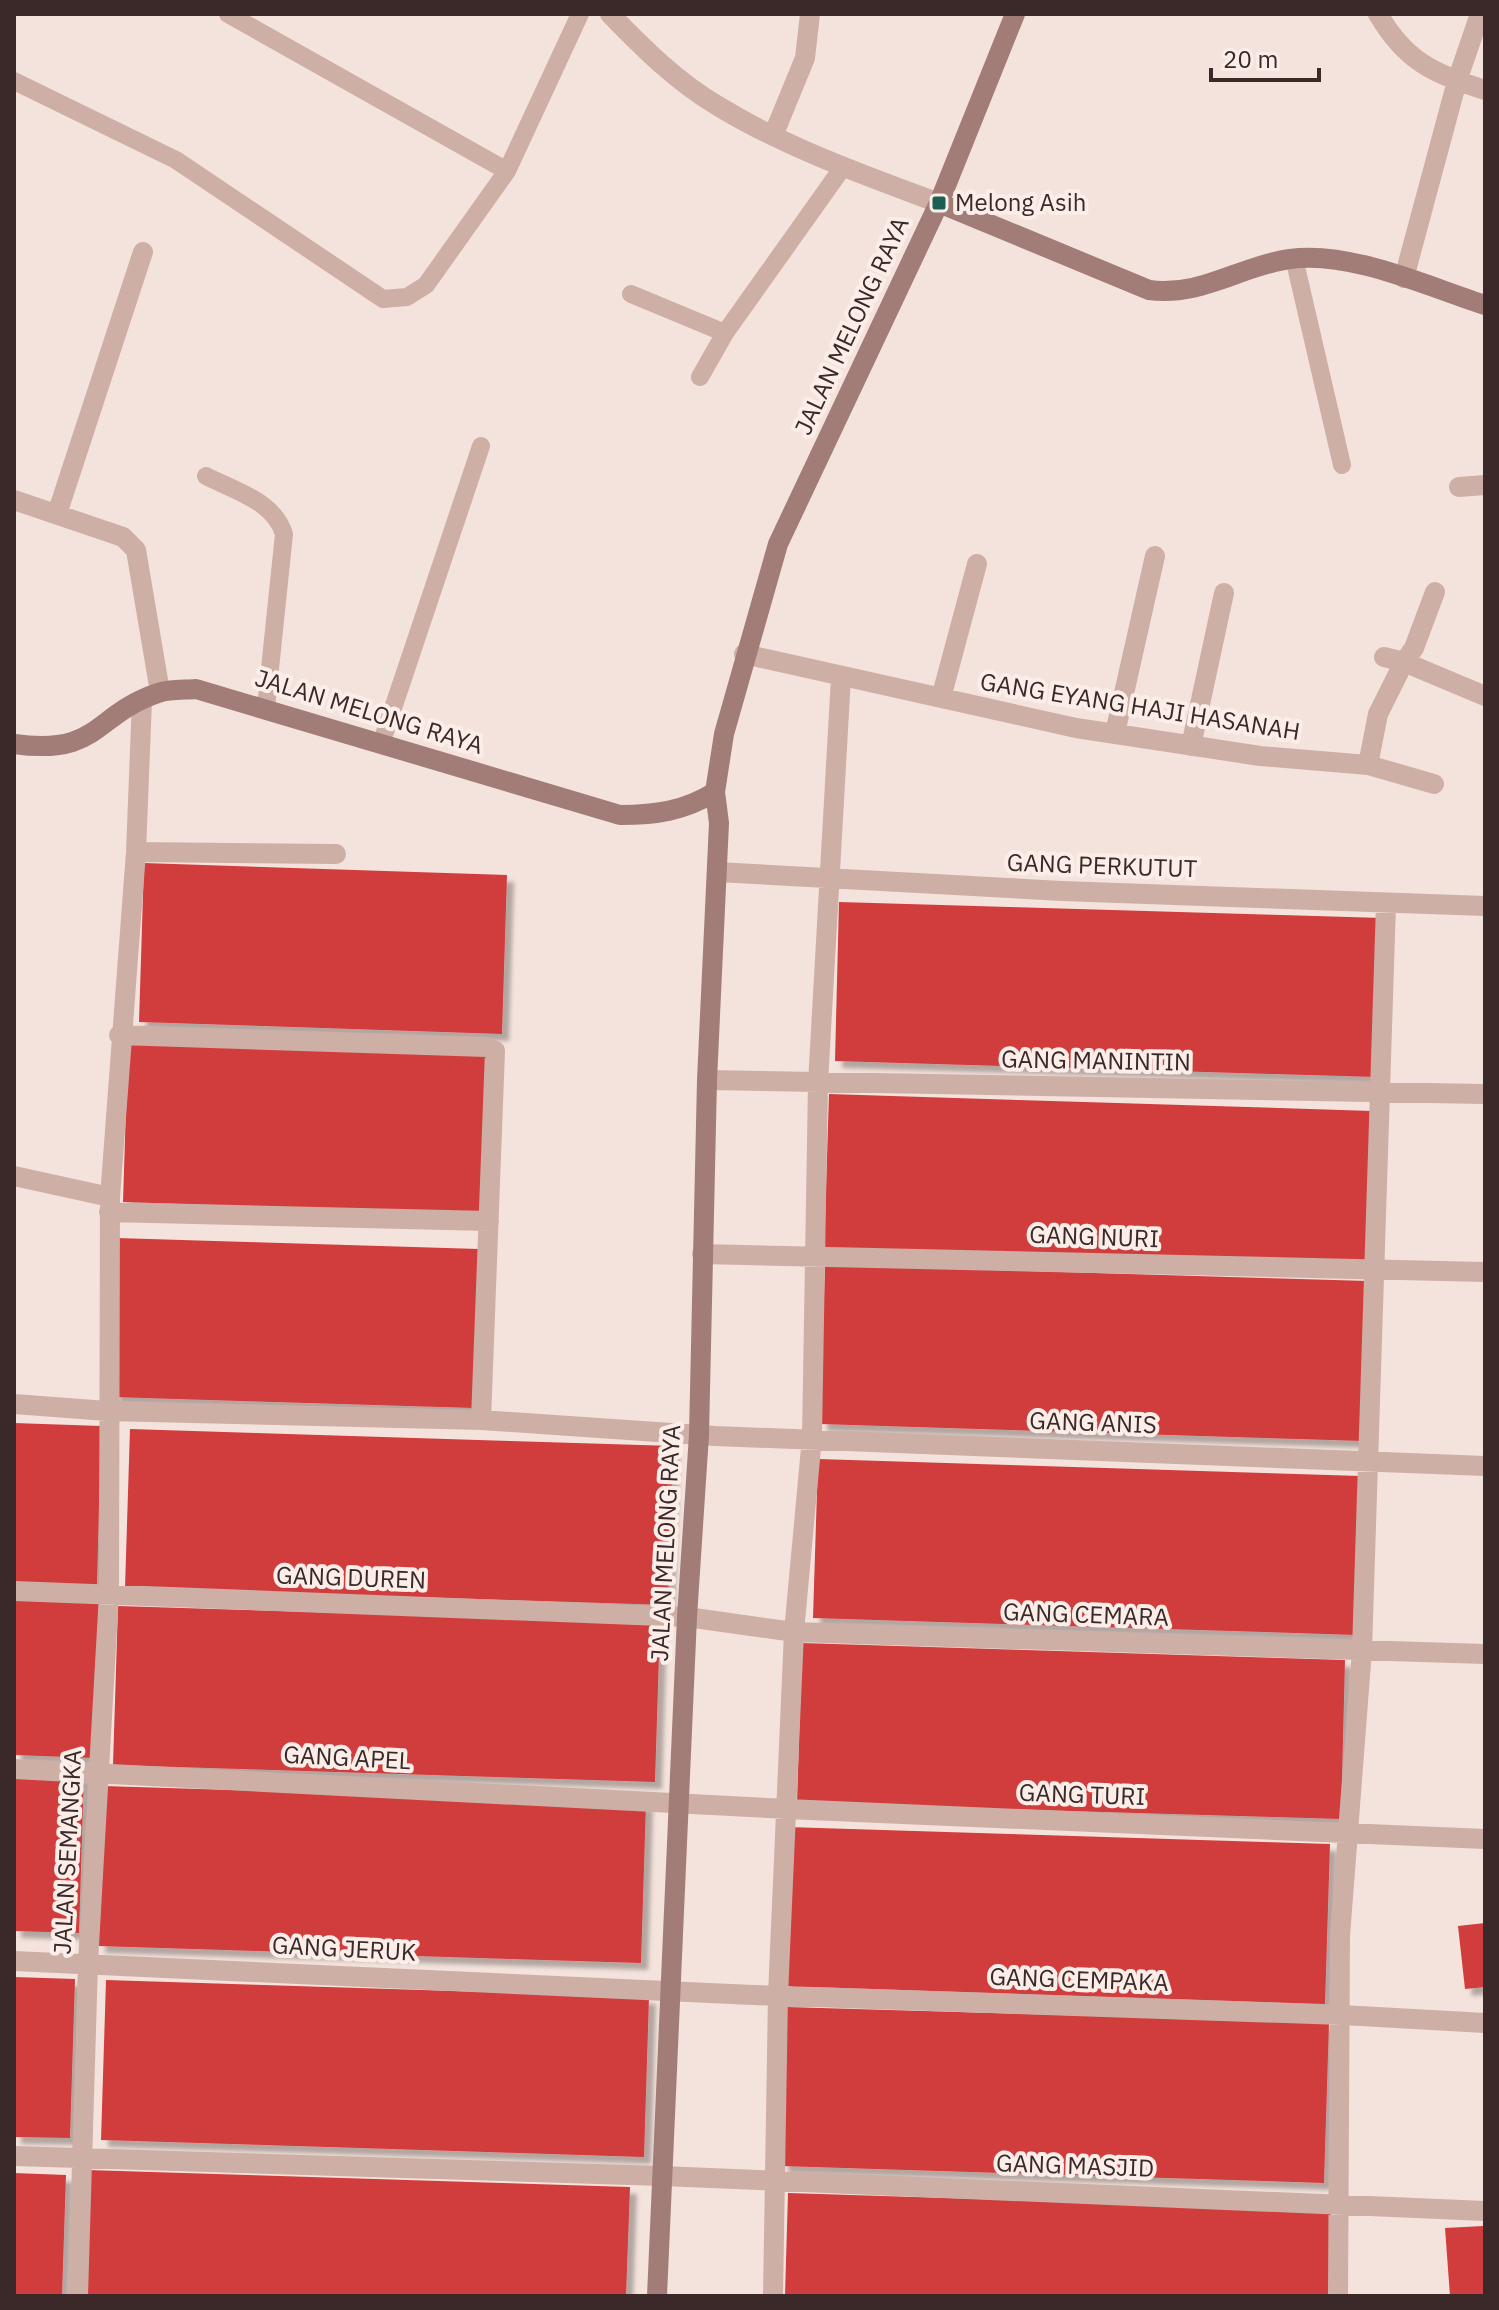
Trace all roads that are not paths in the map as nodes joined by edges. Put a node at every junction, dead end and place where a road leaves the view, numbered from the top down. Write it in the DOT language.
graph roads {
  1 [pos="228,14"];
  2 [pos="580,14"];
  3 [pos="610,14"];
  4 [pos="810,14"];
  5 [pos="1015,14"];
  6 [pos="1378,14"];
  7 [pos="1480,14"];
  8 [pos="14,81"];
  9 [pos="1457,81"];
  10 [pos="1485,90"];
  11 [pos="773,136"];
  12 [pos="843,167"];
  13 [pos="507,171"];
  14 [pos="939,203"];
  15 [pos="143,252"];
  16 [pos="1294,258"];
  17 [pos="1404,278"];
  18 [pos="631,294"];
  19 [pos="1485,305"];
  20 [pos="725,333"];
  21 [pos="700,377"];
  22 [pos="481,446"];
  23 [pos="1342,465"];
  24 [pos="206,476"];
  25 [pos="1485,485"];
  26 [pos="1459,487"];
  27 [pos="14,500"];
  28 [pos="57,514"];
  29 [pos="1155,556"];
  30 [pos="977,564"];
  31 [pos="1435,592"];
  32 [pos="1224,593"];
  33 [pos="744,654"];
  34 [pos="1394,660"];
  35 [pos="841,677"];
  36 [pos="151,696"];
  37 [pos="1485,696"];
  38 [pos="941,698"];
  39 [pos="266,707"];
  40 [pos="1115,733"];
  41 [pos="14,744"];
  42 [pos="381,744"];
  43 [pos="1191,746"];
  44 [pos="1368,765"];
  45 [pos="1434,784"];
  46 [pos="715,792"];
  47 [pos="136,852"];
  48 [pos="336,854"];
  49 [pos="717,872"];
  50 [pos="830,878"];
  51 [pos="1386,904"];
  52 [pos="1485,906"];
  53 [pos="119,1035"];
  54 [pos="707,1080"];
  55 [pos="818,1083"];
  56 [pos="1380,1091"];
  57 [pos="1485,1094"];
  58 [pos="14,1176"];
  59 [pos="110,1205"];
  60 [pos="489,1221"];
  61 [pos="702,1254"];
  62 [pos="817,1257"];
  63 [pos="1373,1272"];
  64 [pos="1485,1272"];
  65 [pos="14,1404"];
  66 [pos="107,1411"];
  67 [pos="481,1420"];
  68 [pos="699,1435"];
  69 [pos="812,1437"];
  70 [pos="1369,1460"];
  71 [pos="1485,1466"];
  72 [pos="14,1591"];
  73 [pos="109,1594"];
  74 [pos="687,1617"];
  75 [pos="794,1632"];
  76 [pos="1362,1650"];
  77 [pos="1485,1654"];
  78 [pos="14,1769"];
  79 [pos="99,1771"];
  80 [pos="678,1801"];
  81 [pos="787,1809"];
  82 [pos="1348,1831"];
  83 [pos="1485,1839"];
  84 [pos="14,1961"];
  85 [pos="88,1963"];
  86 [pos="672,1990"];
  87 [pos="778,1995"];
  88 [pos="1342,2015"];
  89 [pos="1485,2023"];
  90 [pos="14,2156"];
  91 [pos="82,2158"];
  92 [pos="662,2176"];
  93 [pos="773,2181"];
  94 [pos="1341,2203"];
  95 [pos="1485,2211"];
  96 [pos="78,2296"];
  97 [pos="657,2296"];
  98 [pos="773,2296"];
  99 [pos="1338,2296"];
  1 -- 13 [label="lane"];
  2 -- 13 [label="lane"];
  3 -- 11 [label="street"];
  4 -- 11 [label="street"];
  5 -- 14 [label="main road, JALAN MELONG RAYA"];
  6 -- 9 [label="street"];
  7 -- 9 [label="street"];
  8 -- 13 [label="lane"];
  9 -- 10 [label="street"];
  9 -- 17 [label="street"];
  11 -- 12 [label="street"];
  12 -- 14 [label="street"];
  12 -- 20 [label="lane"];
  14 -- 16 [label="main road"];
  14 -- 33 [label="main road, JALAN MELONG RAYA"];
  15 -- 28 [label="street"];
  16 -- 17 [label="main road"];
  16 -- 23 [label="lane"];
  17 -- 19 [label="main road"];
  18 -- 20 [label="lane"];
  20 -- 21 [label="lane"];
  22 -- 42 [label="lane"];
  24 -- 39 [label="lane"];
  25 -- 26 [label="street"];
  27 -- 28 [label="street, JALAN SEMANGKA"];
  28 -- 36 [label="street, JALAN SEMANGKA"];
  29 -- 40 [label="street"];
  30 -- 38 [label="street"];
  31 -- 34 [label="street"];
  32 -- 43 [label="street"];
  33 -- 35 [label="street, GANG EYANG HAJI HASANAH"];
  33 -- 46 [label="main road, JALAN MELONG RAYA"];
  34 -- 37 [label="street"];
  34 -- 44 [label="street"];
  35 -- 38 [label="street, GANG EYANG HAJI HASANAH"];
  35 -- 50 [label="street"];
  36 -- 39 [label="main road, JALAN MELONG RAYA"];
  36 -- 41 [label="main road"];
  36 -- 47 [label="street, JALAN SEMANGKA"];
  38 -- 40 [label="street, GANG EYANG HAJI HASANAH"];
  39 -- 42 [label="main road, JALAN MELONG RAYA"];
  40 -- 43 [label="street, GANG EYANG HAJI HASANAH"];
  42 -- 46 [label="main road, JALAN MELONG RAYA"];
  43 -- 44 [label="street, GANG EYANG HAJI HASANAH"];
  44 -- 45 [label="street, GANG EYANG HAJI HASANAH"];
  46 -- 49 [label="main road, JALAN MELONG RAYA"];
  47 -- 48 [label="street"];
  47 -- 53 [label="street, JALAN SEMANGKA"];
  49 -- 50 [label="street, GANG PERKUTUT"];
  49 -- 54 [label="main road, JALAN MELONG RAYA"];
  50 -- 51 [label="street, GANG PERKUTUT"];
  50 -- 55 [label="street"];
  51 -- 52 [label="street, GANG PERKUTUT"];
  51 -- 56 [label="street"];
  53 -- 59 [label="street, JALAN SEMANGKA"];
  53 -- 60 [label="street"];
  54 -- 55 [label="street, GANG MANINTIN"];
  54 -- 61 [label="main road, JALAN MELONG RAYA"];
  55 -- 56 [label="street, GANG MANINTIN"];
  55 -- 62 [label="street"];
  56 -- 57 [label="street, GANG MANINTIN"];
  56 -- 63 [label="street"];
  58 -- 59 [label="street"];
  59 -- 60 [label="street"];
  59 -- 66 [label="street, JALAN SEMANGKA"];
  60 -- 67 [label="street"];
  61 -- 62 [label="street, GANG NURI"];
  61 -- 68 [label="main road, JALAN MELONG RAYA"];
  62 -- 63 [label="street, GANG NURI"];
  62 -- 69 [label="street"];
  63 -- 64 [label="street, GANG NURI"];
  63 -- 70 [label="street"];
  65 -- 66 [label="street, GANG ANIS"];
  66 -- 67 [label="street, GANG ANIS"];
  66 -- 73 [label="street, JALAN SEMANGKA"];
  67 -- 68 [label="street, GANG ANIS"];
  68 -- 69 [label="street, GANG ANIS"];
  68 -- 74 [label="main road, JALAN MELONG RAYA"];
  69 -- 70 [label="street, GANG ANIS"];
  69 -- 75 [label="street"];
  70 -- 71 [label="street, GANG ANIS"];
  70 -- 76 [label="street"];
  72 -- 73 [label="street, GANG DUREN"];
  73 -- 74 [label="street, GANG DUREN"];
  73 -- 79 [label="street, JALAN SEMANGKA"];
  74 -- 75 [label="street, GANG CEMARA"];
  74 -- 80 [label="main road, JALAN MELONG RAYA"];
  75 -- 76 [label="street, GANG CEMARA"];
  75 -- 81 [label="street"];
  76 -- 77 [label="street, GANG CEMARA"];
  76 -- 82 [label="street"];
  78 -- 79 [label="street, GANG APEL"];
  79 -- 80 [label="street, GANG APEL"];
  79 -- 85 [label="street, JALAN SEMANGKA"];
  80 -- 81 [label="street, GANG TURI"];
  80 -- 86 [label="main road, JALAN MELONG RAYA"];
  81 -- 82 [label="street, GANG TURI"];
  81 -- 87 [label="street"];
  82 -- 83 [label="street, GANG TURI"];
  82 -- 88 [label="street"];
  84 -- 85 [label="street, GANG JERUK"];
  85 -- 86 [label="street, GANG JERUK"];
  85 -- 91 [label="street, JALAN SEMANGKA"];
  86 -- 87 [label="street, GANG CEMPAKA"];
  86 -- 92 [label="main road, JALAN MELONG RAYA"];
  87 -- 88 [label="street, GANG CEMPAKA"];
  87 -- 93 [label="street"];
  88 -- 89 [label="street, GANG CEMPAKA"];
  88 -- 94 [label="street"];
  90 -- 91 [label="street, GANG MASJID"];
  91 -- 92 [label="street, GANG MASJID"];
  91 -- 96 [label="street, JALAN SEMANGKA"];
  92 -- 93 [label="street, GANG MASJID"];
  92 -- 97 [label="main road, JALAN MELONG RAYA"];
  93 -- 94 [label="street, GANG MASJID"];
  93 -- 98 [label="street"];
  94 -- 95 [label="street, GANG MASJID"];
  94 -- 99 [label="street"];
}
